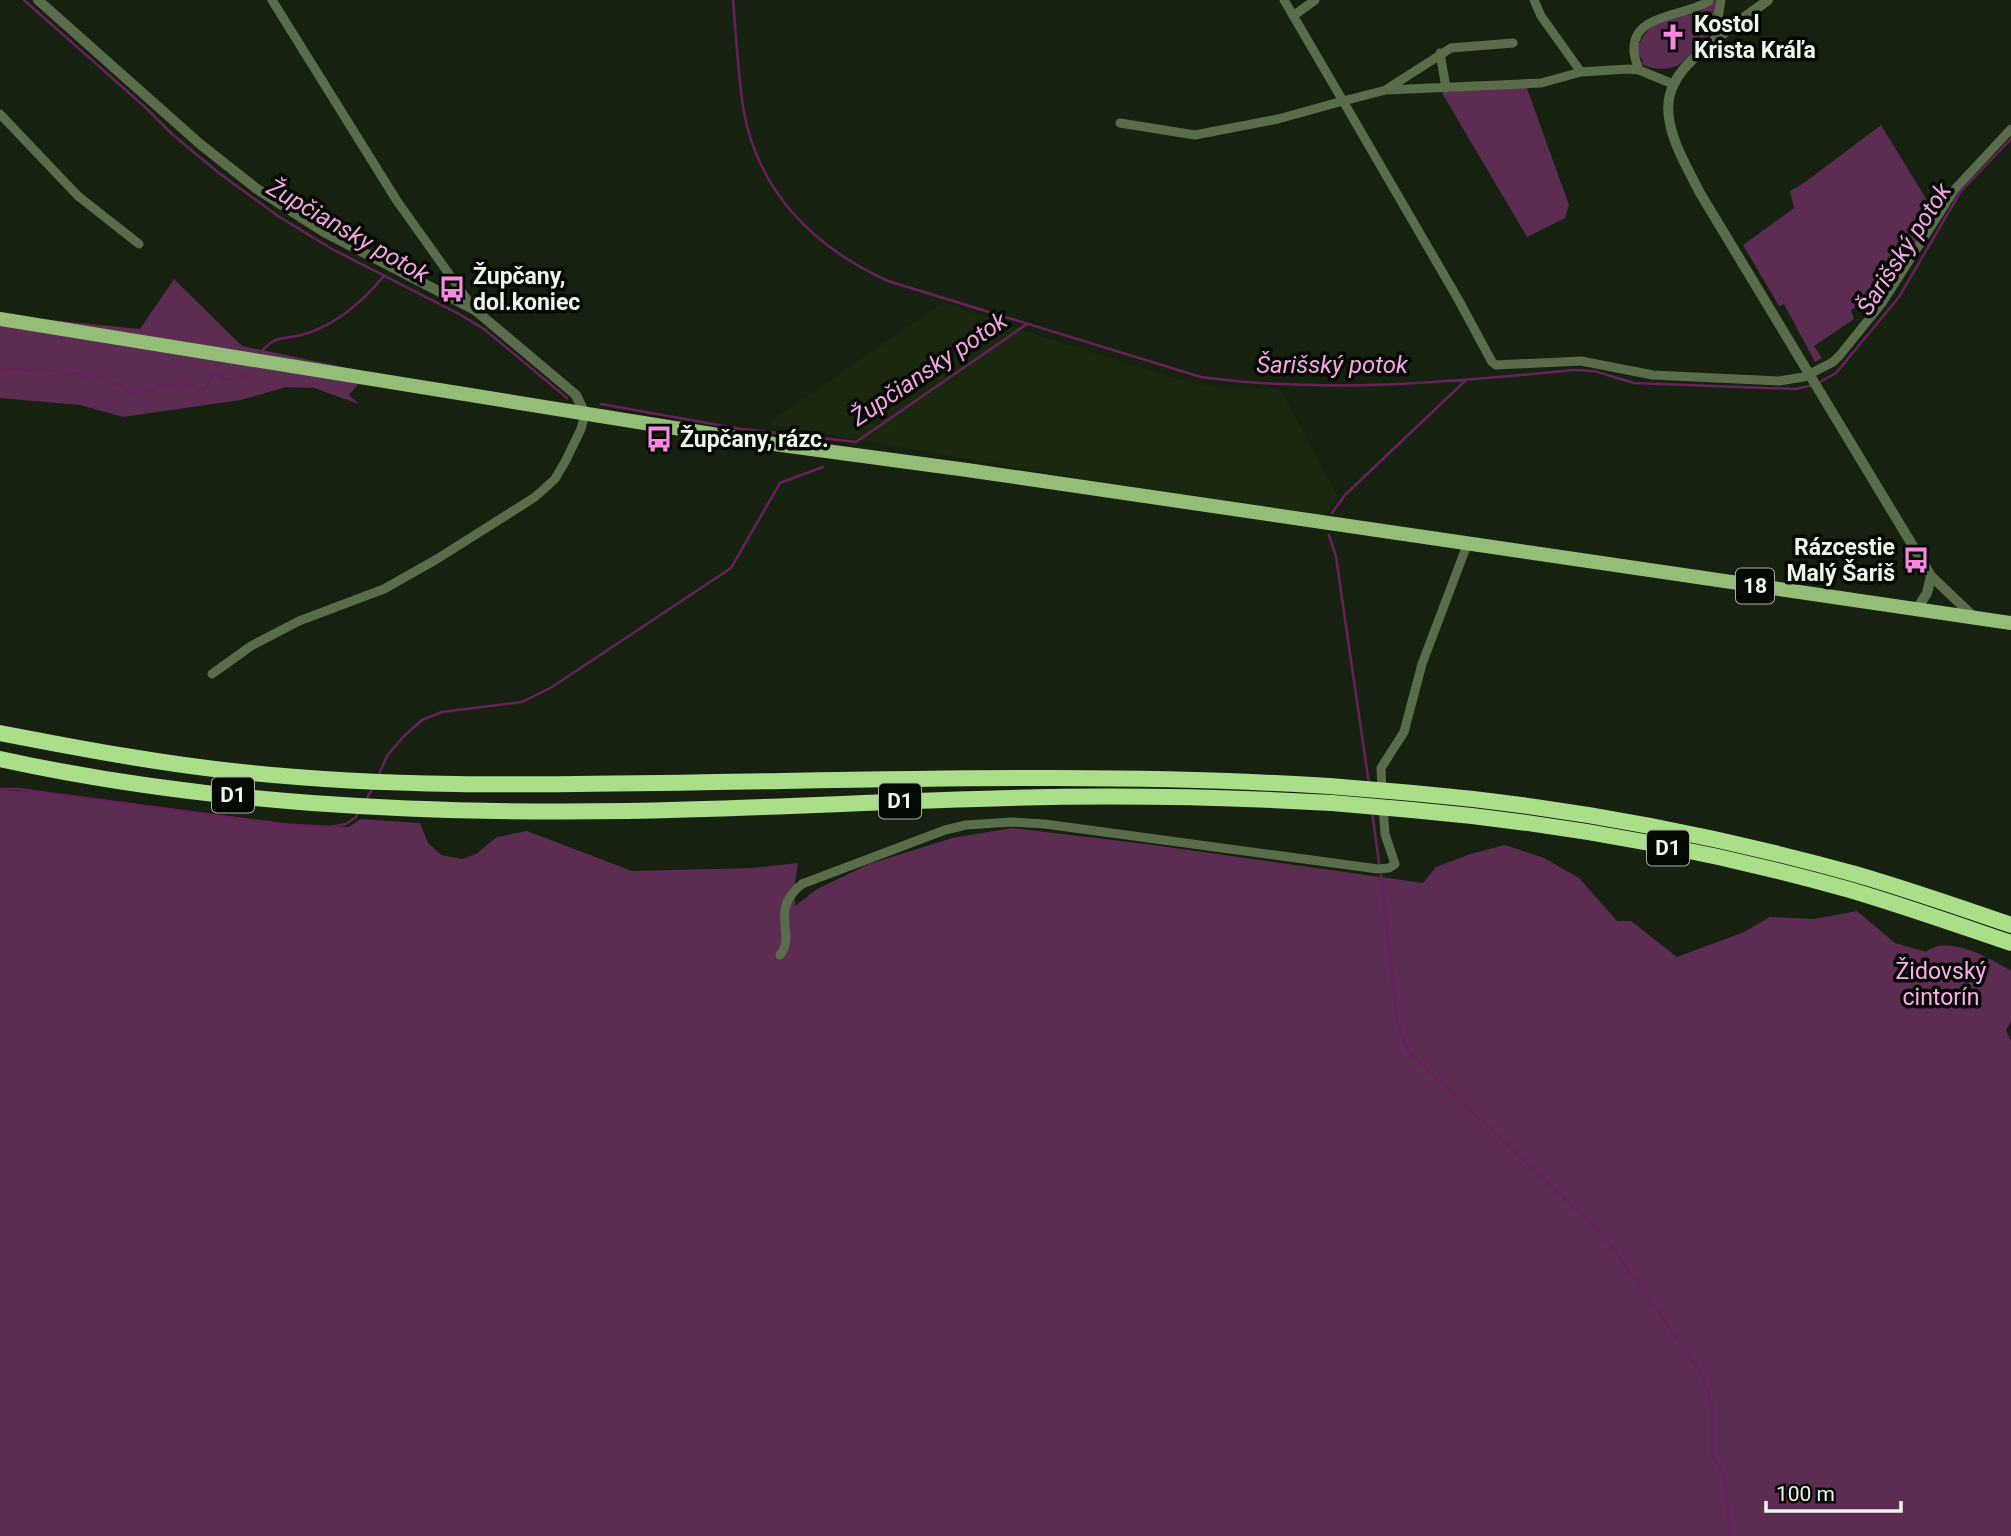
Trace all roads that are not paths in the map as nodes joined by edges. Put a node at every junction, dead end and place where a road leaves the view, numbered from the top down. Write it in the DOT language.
graph roads {
  1 [pos="38,0"];
  2 [pos="272,0"];
  3 [pos="1284,0"];
  4 [pos="1315,0"];
  5 [pos="1534,0"];
  6 [pos="1721,0"];
  7 [pos="1768,0"];
  8 [pos="1709,1"];
  9 [pos="1293,16"];
  10 [pos="1724,34"];
  11 [pos="1513,44"];
  12 [pos="1440,53"];
  13 [pos="1639,70"];
  14 [pos="1581,72"];
  15 [pos="1673,84"];
  16 [pos="1446,88"];
  17 [pos="1386,90"];
  18 [pos="1343,101"];
  19 [pos="0,114"];
  20 [pos="1121,123"];
  21 [pos="2011,129"];
  22 [pos="139,244"];
  23 [pos="475,310"];
  24 [pos="0,319"];
  25 [pos="1811,376"];
  26 [pos="585,414"];
  27 [pos="1467,545"];
  28 [pos="1931,576"];
  29 [pos="1917,610"];
  30 [pos="1974,617"];
  31 [pos="2011,623"];
  32 [pos="212,674"];
  33 [pos="0,733"];
  34 [pos="0,760"];
  35 [pos="2011,925"];
  36 [pos="2011,943"];
  37 [pos="780,955"];
  1 -- 23 [label="street"];
  2 -- 23 [label="street"];
  3 -- 9 [label="street"];
  4 -- 9 [label="street"];
  5 -- 14 [label="street"];
  6 -- 10 [label="street"];
  7 -- 10 [label="street"];
  8 -- 13 [label="street"];
  9 -- 18 [label="street"];
  10 -- 15 [label="street"];
  11 -- 12 [label="street"];
  12 -- 16 [label="street"];
  12 -- 17 [label="street"];
  13 -- 14 [label="street"];
  13 -- 15 [label="street"];
  14 -- 16 [label="street"];
  15 -- 25 [label="street"];
  16 -- 17 [label="street"];
  17 -- 18 [label="street"];
  18 -- 20 [label="street"];
  18 -- 25 [label="street"];
  19 -- 22 [label="street"];
  21 -- 25 [label="street"];
  23 -- 26 [label="street"];
  24 -- 26 [label="main road, 18"];
  25 -- 28 [label="street"];
  26 -- 27 [label="main road, 18"];
  26 -- 32 [label="street"];
  27 -- 29 [label="main road, 18"];
  27 -- 37 [label="street"];
  28 -- 29 [label="street"];
  28 -- 30 [label="street"];
  29 -- 30 [label="main road, 18"];
  30 -- 31 [label="main road, 18"];
  33 -- 35 [label="highway, D1, bridge"];
  34 -- 36 [label="highway, D1, bridge"];
}
